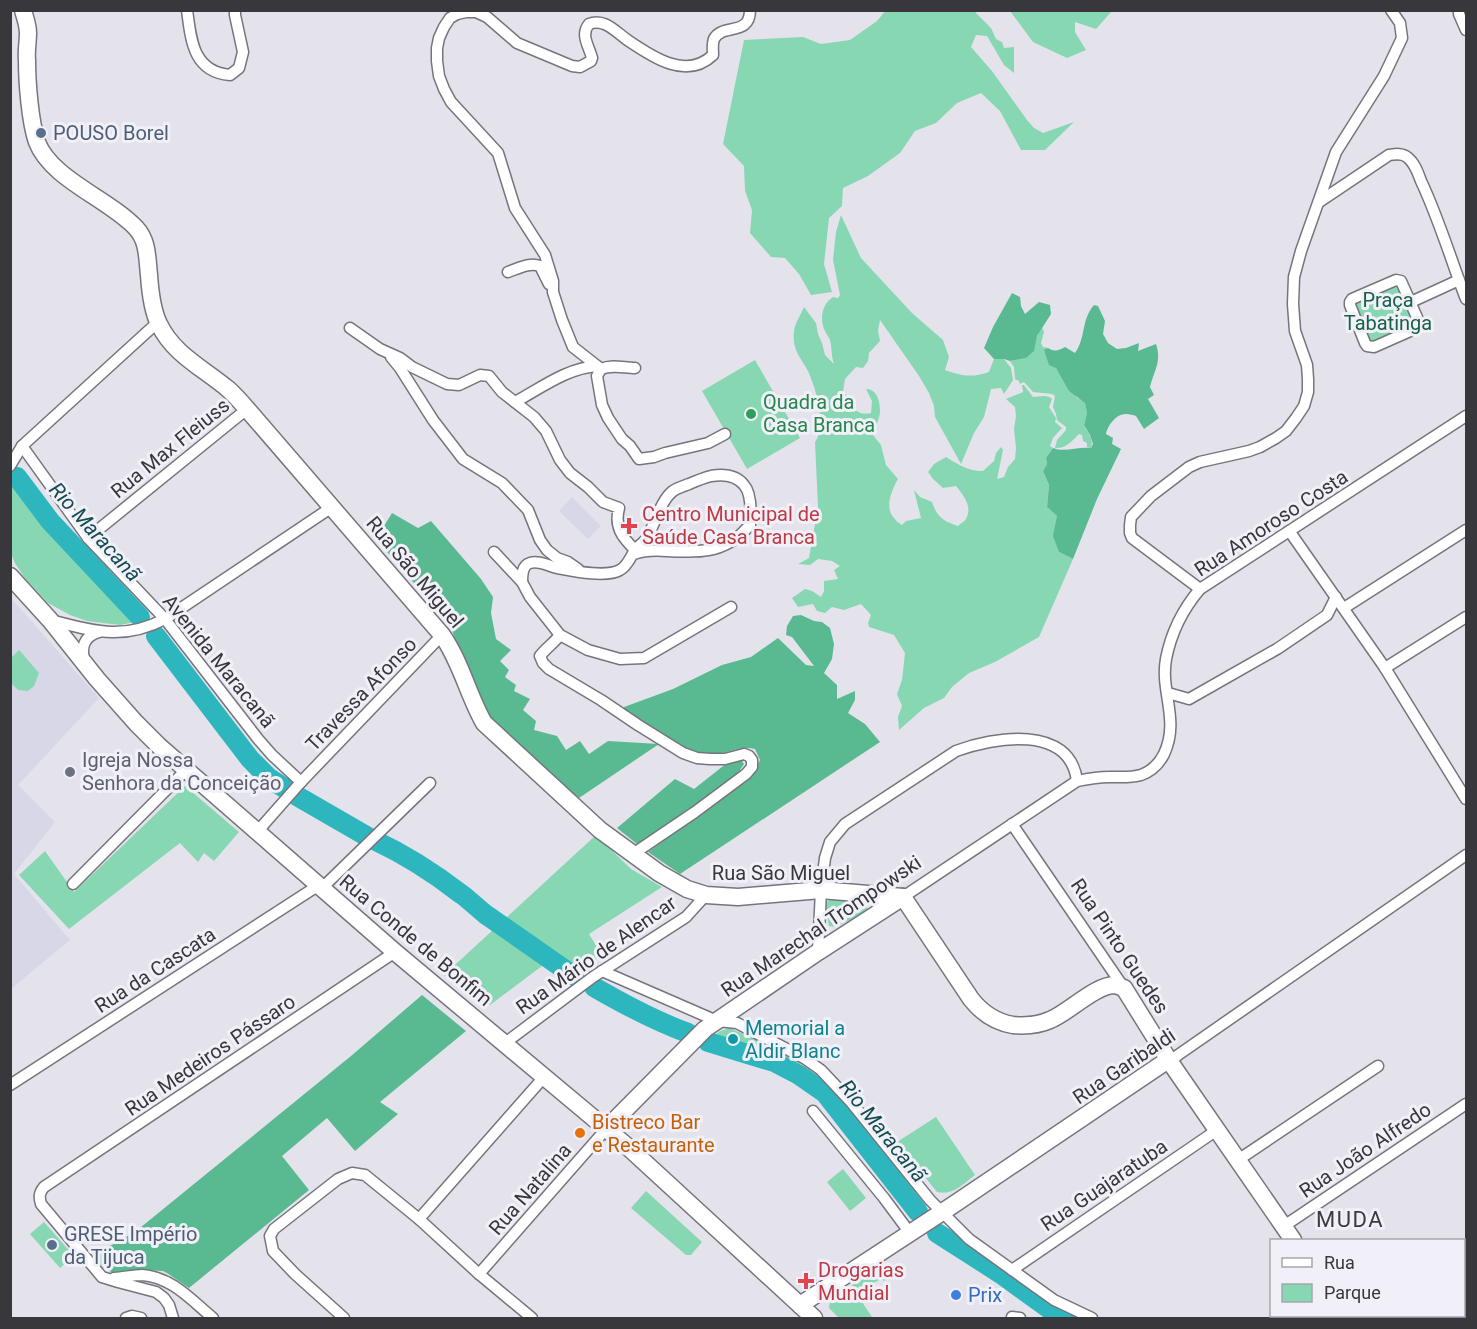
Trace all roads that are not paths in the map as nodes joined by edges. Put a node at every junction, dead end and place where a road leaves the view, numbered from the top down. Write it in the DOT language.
graph roads {
  1 [pos="23,10"];
  2 [pos="187,10"];
  3 [pos="235,10"];
  4 [pos="750,10"];
  5 [pos="1391,10"];
  6 [pos="1458,10"];
  7 [pos="1467,30"];
  8 [pos="1319,202"];
  9 [pos="508,272"];
  10 [pos="1459,280"];
  11 [pos="553,292"];
  12 [pos="1467,299"];
  13 [pos="1412,302"];
  14 [pos="158,322"];
  15 [pos="350,328"];
  16 [pos="380,350"];
  17 [pos="599,367"];
  18 [pos="635,368"];
  19 [pos="515,402"];
  20 [pos="247,409"];
  21 [pos="1467,417"];
  22 [pos="725,434"];
  23 [pos="22,446"];
  24 [pos="12,463"];
  25 [pos="332,507"];
  26 [pos="1467,530"];
  27 [pos="1290,532"];
  28 [pos="88,538"];
  29 [pos="494,552"];
  30 [pos="635,552"];
  31 [pos="581,571"];
  32 [pos="10,576"];
  33 [pos="522,582"];
  34 [pos="1200,590"];
  35 [pos="1336,597"];
  36 [pos="731,607"];
  37 [pos="1344,608"];
  38 [pos="1467,617"];
  39 [pos="50,620"];
  40 [pos="160,622"];
  41 [pos="99,632"];
  42 [pos="442,635"];
  43 [pos="560,635"];
  44 [pos="87,667"];
  45 [pos="1385,668"];
  46 [pos="1168,693"];
  47 [pos="186,770"];
  48 [pos="1077,781"];
  49 [pos="430,783"];
  50 [pos="298,785"];
  51 [pos="1467,799"];
  52 [pos="1012,824"];
  53 [pos="256,832"];
  54 [pos="633,854"];
  55 [pos="1467,855"];
  56 [pos="74,884"];
  57 [pos="320,886"];
  58 [pos="820,890"];
  59 [pos="706,895"];
  60 [pos="903,897"];
  61 [pos="395,952"];
  62 [pos="818,952"];
  63 [pos="597,974"];
  64 [pos="1124,988"];
  65 [pos="711,1025"];
  66 [pos="505,1042"];
  67 [pos="1170,1062"];
  68 [pos="1378,1066"];
  69 [pos="544,1077"];
  70 [pos="10,1085"];
  71 [pos="1467,1104"];
  72 [pos="813,1111"];
  73 [pos="607,1128"];
  74 [pos="1217,1130"];
  75 [pos="1238,1160"];
  76 [pos="419,1219"];
  77 [pos="926,1223"];
  78 [pos="1288,1233"];
  79 [pos="1012,1270"];
  80 [pos="479,1274"];
  81 [pos="102,1277"];
  82 [pos="800,1305"];
  83 [pos="126,1318"];
  84 [pos="141,1318"];
  85 [pos="173,1318"];
  86 [pos="213,1318"];
  87 [pos="344,1318"];
  88 [pos="532,1318"];
  89 [pos="814,1318"];
  90 [pos="1092,1318"];
  1 -- 14 [label="street, Rua São Miguel"];
  2 -- 3 [label="street"];
  4 -- 11 [label="street"];
  5 -- 8 [label="street"];
  6 -- 7 [label="street"];
  8 -- 10 [label="street"];
  8 -- 34 [label="street"];
  9 -- 11 [label="street"];
  10 -- 12 [label="street"];
  10 -- 13 [label="street"];
  11 -- 17 [label="street"];
  13 -- 13 [label="street"];
  14 -- 20 [label="street, Rua São Miguel"];
  14 -- 23 [label="street"];
  15 -- 16 [label="street"];
  16 -- 19 [label="street"];
  16 -- 31 [label="street"];
  17 -- 18 [label="street"];
  17 -- 19 [label="street"];
  17 -- 22 [label="street"];
  19 -- 30 [label="street"];
  20 -- 25 [label="street, Rua São Miguel"];
  20 -- 28 [label="street, Rua Max Fleiuss"];
  21 -- 27 [label="street, Rua Amoroso Costa"];
  23 -- 24 [label="street"];
  23 -- 28 [label="street, Avenida Maracanã"];
  25 -- 40 [label="street"];
  25 -- 42 [label="street, Rua São Miguel"];
  26 -- 37 [label="street"];
  27 -- 34 [label="street, Rua Amoroso Costa"];
  27 -- 35 [label="street"];
  28 -- 40 [label="street, Avenida Maracanã"];
  29 -- 33 [label="street"];
  30 -- 30 [label="street"];
  30 -- 31 [label="street"];
  31 -- 33 [label="street"];
  32 -- 39 [label="street, Rua Conde de Bonfim"];
  33 -- 43 [label="street"];
  34 -- 46 [label="street, Rua Amoroso Costa"];
  35 -- 37 [label="street"];
  35 -- 46 [label="street"];
  36 -- 43 [label="street"];
  37 -- 45 [label="street"];
  38 -- 45 [label="street"];
  39 -- 41 [label="street"];
  39 -- 44 [label="street, Rua Conde de Bonfim"];
  40 -- 41 [label="street"];
  40 -- 50 [label="street, Avenida Maracanã"];
  41 -- 44 [label="street"];
  42 -- 50 [label="street, Travessa Afonso"];
  42 -- 54 [label="street, Rua São Miguel"];
  43 -- 54 [label="street"];
  44 -- 47 [label="street, Rua Conde de Bonfim"];
  45 -- 51 [label="street"];
  46 -- 48 [label="street, Rua Amoroso Costa"];
  47 -- 53 [label="street, Rua Conde de Bonfim"];
  47 -- 56 [label="street"];
  48 -- 52 [label="street, Rua Marechal Trompowski"];
  48 -- 58 [label="street"];
  49 -- 57 [label="street, Rua da Cascata"];
  50 -- 53 [label="street, Travessa Afonso"];
  52 -- 60 [label="street, Rua Marechal Trompowski"];
  52 -- 64 [label="street, Rua Pinto Guedes"];
  53 -- 57 [label="street, Rua Conde de Bonfim"];
  54 -- 59 [label="street, Rua São Miguel"];
  55 -- 67 [label="street, Rua Garibaldi"];
  57 -- 61 [label="street, Rua Conde de Bonfim"];
  57 -- 70 [label="street, Rua da Cascata"];
  58 -- 59 [label="street, Rua São Miguel"];
  58 -- 60 [label="street, Rua São Miguel"];
  58 -- 62 [label="street"];
  59 -- 63 [label="street, Rua Mário de Alencar"];
  60 -- 62 [label="street, Rua Marechal Trompowski"];
  60 -- 64 [label="street"];
  61 -- 66 [label="street, Rua Conde de Bonfim"];
  61 -- 81 [label="street, Rua Medeiros Pássaro"];
  62 -- 65 [label="street, Rua Marechal Trompowski"];
  63 -- 65 [label="street"];
  63 -- 66 [label="street, Rua Mário de Alencar"];
  64 -- 67 [label="street, Rua Pinto Guedes"];
  65 -- 73 [label="street, Rua Marechal Trompowski"];
  65 -- 77 [label="street"];
  66 -- 69 [label="street, Rua Conde de Bonfim"];
  67 -- 74 [label="street, Rua Pinto Guedes"];
  67 -- 77 [label="street, Rua Garibaldi"];
  68 -- 75 [label="street"];
  69 -- 73 [label="street, Rua Conde de Bonfim"];
  69 -- 76 [label="street"];
  71 -- 78 [label="street, Rua João Alfredo"];
  72 -- 77 [label="street"];
  73 -- 80 [label="street, Rua Natalina"];
  73 -- 82 [label="street, Rua Conde de Bonfim"];
  74 -- 75 [label="street, Rua Pinto Guedes"];
  74 -- 79 [label="street, Rua Guajaratuba"];
  75 -- 78 [label="street, Rua Pinto Guedes"];
  76 -- 80 [label="street"];
  76 -- 87 [label="street"];
  77 -- 79 [label="street"];
  77 -- 82 [label="street, Rua Garibaldi"];
  79 -- 90 [label="street"];
  80 -- 88 [label="street"];
  81 -- 85 [label="street"];
  81 -- 86 [label="street"];
  82 -- 89 [label="street, Rua Conde de Bonfim"];
  83 -- 84 [label="street"];
}
